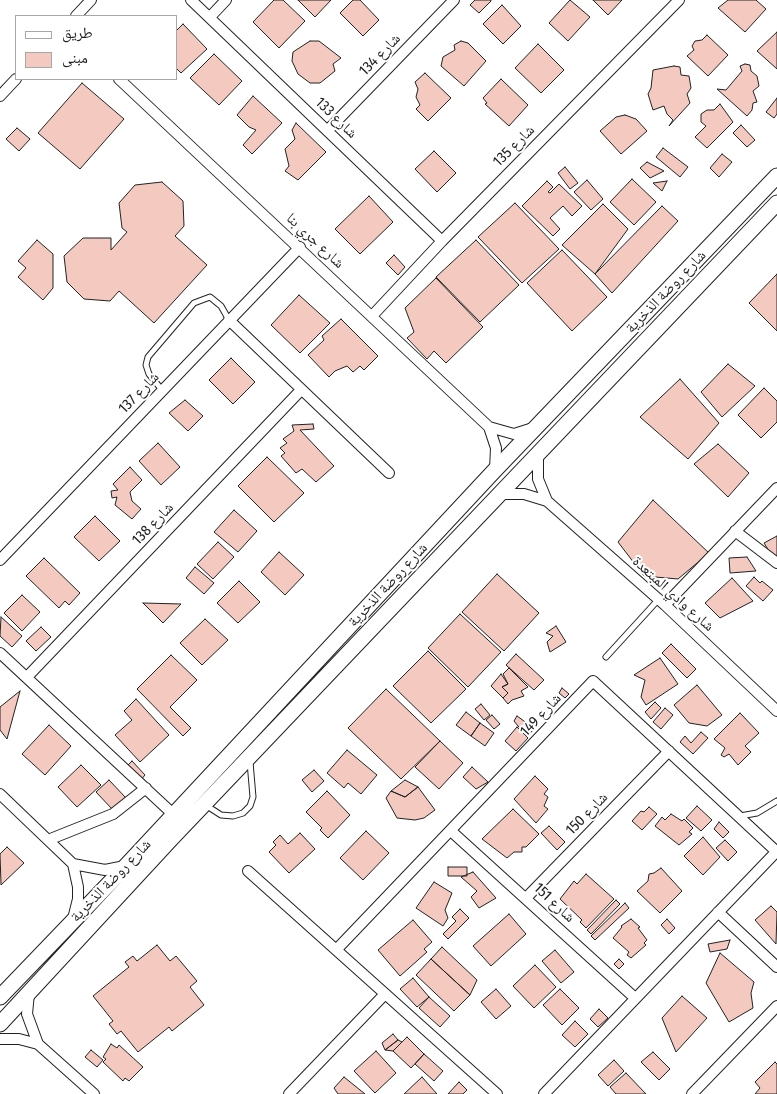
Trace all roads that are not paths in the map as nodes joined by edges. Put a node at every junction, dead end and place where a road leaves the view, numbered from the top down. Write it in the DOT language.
graph roads {
  1 [pos="91,0"];
  2 [pos="191,0"];
  3 [pos="226,0"];
  4 [pos="454,0"];
  5 [pos="679,0"];
  6 [pos="77,15"];
  7 [pos="210,17"];
  8 [pos="15,80"];
  9 [pos="120,80"];
  10 [pos="0,96"];
  11 [pos="328,130"];
  12 [pos="777,176"];
  13 [pos="777,203"];
  14 [pos="442,241"];
  15 [pos="300,247"];
  16 [pos="372,316"];
  17 [pos="229,320"];
  18 [pos="162,390"];
  19 [pos="301,390"];
  20 [pos="538,426"];
  21 [pos="488,427"];
  22 [pos="538,454"];
  23 [pos="494,470"];
  24 [pos="389,473"];
  25 [pos="777,488"];
  26 [pos="500,494"];
  27 [pos="547,501"];
  28 [pos="735,531"];
  29 [pos="0,560"];
  30 [pos="777,563"];
  31 [pos="661,603"];
  32 [pos="0,652"];
  33 [pos="606,657"];
  34 [pos="27,677"];
  35 [pos="777,711"];
  36 [pos="669,751"];
  37 [pos="251,756"];
  38 [pos="146,788"];
  39 [pos="0,794"];
  40 [pos="777,802"];
  41 [pos="204,804"];
  42 [pos="174,815"];
  43 [pos="739,816"];
  44 [pos="451,831"];
  45 [pos="48,840"];
  46 [pos="777,852"];
  47 [pos="73,864"];
  48 [pos="126,866"];
  49 [pos="248,871"];
  50 [pos="526,898"];
  51 [pos="718,912"];
  52 [pos="72,922"];
  53 [pos="337,949"];
  54 [pos="777,967"];
  55 [pos="29,994"];
  56 [pos="385,994"];
  57 [pos="0,997"];
  58 [pos="635,998"];
  59 [pos="777,1006"];
  60 [pos="0,1024"];
  61 [pos="0,1039"];
  62 [pos="38,1044"];
  63 [pos="94,1094"];
  64 [pos="289,1094"];
  65 [pos="497,1094"];
  66 [pos="544,1094"];
  67 [pos="692,1094"];
  1 -- 6 [label="street"];
  2 -- 7 [label="street, شارع 133"];
  3 -- 7 [label="street"];
  4 -- 11 [label="street, شارع 134"];
  5 -- 14 [label="street, شارع 135"];
  7 -- 11 [label="street, شارع 133"];
  8 -- 10 [label="street"];
  9 -- 15 [label="street, شارع جري بنا"];
  11 -- 14 [label="street, شارع 133"];
  12 -- 20 [label="street, شارع روضة الذخرية"];
  13 -- 22 [label="street, شارع روضة الذخرية"];
  14 -- 16 [label="street, شارع 135"];
  15 -- 16 [label="street, شارع جري بنا"];
  15 -- 17 [label="street, شارع 137"];
  16 -- 21 [label="street, شارع جري بنا"];
  17 -- 18 [label="street, شارع 137"];
  17 -- 18 [label="lane"];
  17 -- 19 [label="street"];
  18 -- 29 [label="street, شارع 137"];
  19 -- 24 [label="street"];
  19 -- 34 [label="street, شارع 138"];
  20 -- 21 [label="street, شارع جري بنا"];
  20 -- 23 [label="street, شارع روضة الذخرية"];
  21 -- 23 [label="street, شارع جري بنا"];
  22 -- 26 [label="street, شارع روضة الذخرية"];
  22 -- 27 [label="street, شارع وادي المبتعدة"];
  23 -- 42 [label="street, شارع روضة الذخرية"];
  25 -- 28 [label="street"];
  26 -- 27 [label="street, شارع وادي المبتعدة"];
  26 -- 37 [label="street, شارع روضة الذخرية"];
  27 -- 31 [label="street, شارع وادي المبتعدة"];
  28 -- 30 [label="street"];
  28 -- 31 [label="street"];
  31 -- 33 [label="lane"];
  31 -- 35 [label="street, شارع وادي المبتعدة"];
  32 -- 34 [label="street"];
  34 -- 38 [label="street"];
  36 -- 43 [label="street, شارع 149"];
  36 -- 44 [label="street, شارع 149"];
  36 -- 50 [label="street, شارع 150"];
  37 -- 41 [label="street, شارع روضة الذخرية"];
  37 -- 41 [label="lane"];
  38 -- 42 [label="street"];
  38 -- 45 [label="street"];
  39 -- 45 [label="street"];
  40 -- 43 [label="lane"];
  41 -- 55 [label="street, شارع روضة الذخرية"];
  42 -- 48 [label="street, شارع روضة الذخرية"];
  43 -- 46 [label="street, شارع 149"];
  44 -- 50 [label="street, شارع 151"];
  44 -- 53 [label="street, شارع 149"];
  45 -- 47 [label="street"];
  46 -- 51 [label="street, شارع 149"];
  47 -- 48 [label="street"];
  47 -- 52 [label="street"];
  48 -- 52 [label="street, شارع روضة الذخرية"];
  49 -- 53 [label="street"];
  50 -- 58 [label="street, شارع 151"];
  51 -- 54 [label="street"];
  51 -- 58 [label="street, شارع 149"];
  52 -- 57 [label="street, شارع روضة الذخرية"];
  53 -- 56 [label="street"];
  55 -- 60 [label="street, شارع روضة الذخرية"];
  55 -- 62 [label="street"];
  56 -- 64 [label="street"];
  56 -- 65 [label="street"];
  58 -- 66 [label="street, شارع 149"];
  59 -- 67 [label="street"];
  61 -- 62 [label="street"];
  62 -- 63 [label="street"];
}
